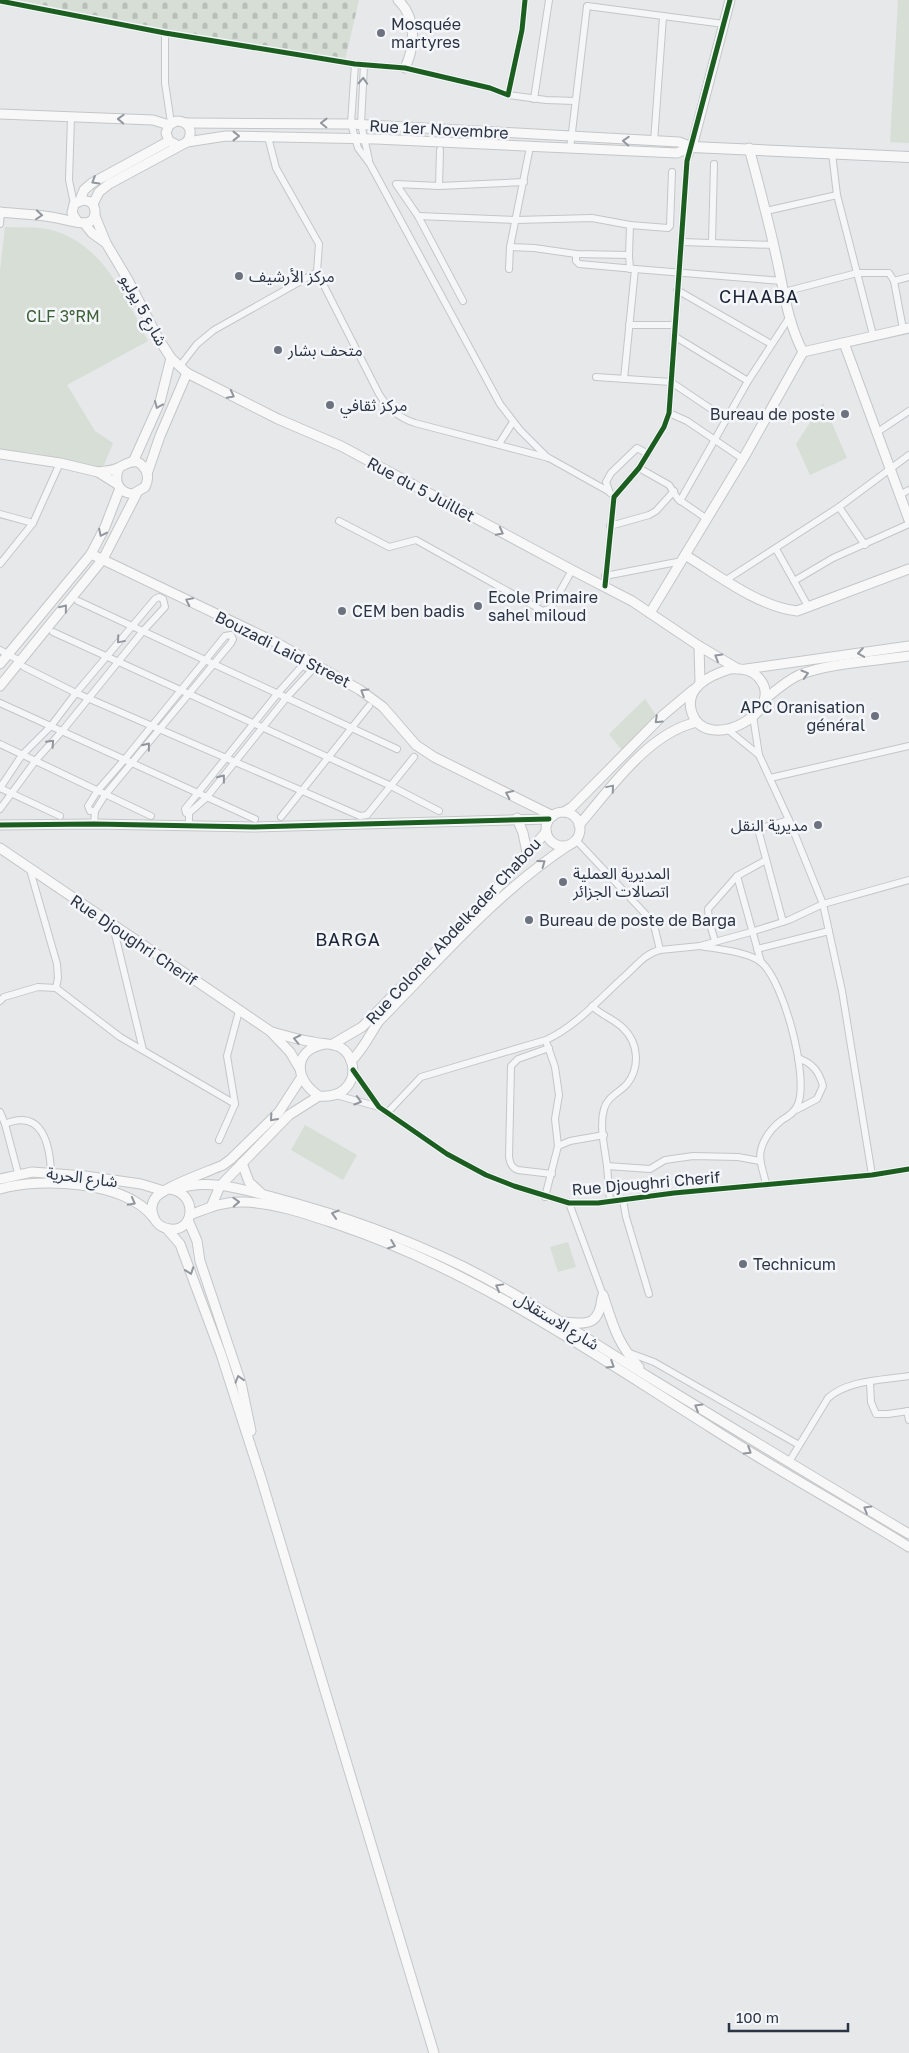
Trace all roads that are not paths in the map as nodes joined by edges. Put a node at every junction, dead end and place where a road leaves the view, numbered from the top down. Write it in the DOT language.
graph roads {
  1 [pos="398,0"];
  2 [pos="525,0"];
  3 [pos="550,0"];
  4 [pos="730,0"];
  5 [pos="0,1"];
  6 [pos="663,16"];
  7 [pos="724,24"];
  8 [pos="165,33"];
  9 [pos="355,64"];
  10 [pos="364,66"];
  11 [pos="405,68"];
  12 [pos="508,94"];
  13 [pos="534,99"];
  14 [pos="575,101"];
  15 [pos="0,114"];
  16 [pos="71,118"];
  17 [pos="185,123"];
  18 [pos="170,124"];
  19 [pos="356,124"];
  20 [pos="268,137"];
  21 [pos="570,137"];
  22 [pos="359,139"];
  23 [pos="169,142"];
  24 [pos="654,142"];
  25 [pos="183,144"];
  26 [pos="530,147"];
  27 [pos="692,147"];
  28 [pos="749,148"];
  29 [pos="570,149"];
  30 [pos="440,150"];
  31 [pos="832,153"];
  32 [pos="909,157"];
  33 [pos="714,164"];
  34 [pos="672,172"];
  35 [pos="524,182"];
  36 [pos="439,186"];
  37 [pos="837,195"];
  38 [pos="77,202"];
  39 [pos="93,204"];
  40 [pos="766,211"];
  41 [pos="0,212"];
  42 [pos="95,216"];
  43 [pos="418,216"];
  44 [pos="516,220"];
  45 [pos="80,222"];
  46 [pos="0,224"];
  47 [pos="630,224"];
  48 [pos="681,242"];
  49 [pos="712,242"];
  50 [pos="106,243"];
  51 [pos="774,245"];
  52 [pos="510,247"];
  53 [pos="576,254"];
  54 [pos="629,255"];
  55 [pos="509,269"];
  56 [pos="632,269"];
  57 [pos="317,272"];
  58 [pos="678,273"];
  59 [pos="857,273"];
  60 [pos="909,277"];
  61 [pos="782,281"];
  62 [pos="894,281"];
  63 [pos="677,290"];
  64 [pos="784,292"];
  65 [pos="463,301"];
  66 [pos="789,318"];
  67 [pos="629,325"];
  68 [pos="675,325"];
  69 [pos="906,328"];
  70 [pos="873,335"];
  71 [pos="674,336"];
  72 [pos="844,343"];
  73 [pos="770,344"];
  74 [pos="803,352"];
  75 [pos="171,358"];
  76 [pos="180,366"];
  77 [pos="187,373"];
  78 [pos="596,377"];
  79 [pos="624,379"];
  80 [pos="748,381"];
  81 [pos="671,382"];
  82 [pos="909,411"];
  83 [pos="669,413"];
  84 [pos="726,419"];
  85 [pos="514,422"];
  86 [pos="876,433"];
  87 [pos="713,440"];
  88 [pos="498,444"];
  89 [pos="0,454"];
  90 [pos="648,454"];
  91 [pos="909,455"];
  92 [pos="549,458"];
  93 [pos="743,460"];
  94 [pos="133,462"];
  95 [pos="60,463"];
  96 [pos="119,468"];
  97 [pos="639,468"];
  98 [pos="890,468"];
  99 [pos="98,472"];
  100 [pos="147,474"];
  101 [pos="119,486"];
  102 [pos="674,491"];
  103 [pos="608,492"];
  104 [pos="905,492"];
  105 [pos="137,493"];
  106 [pos="614,497"];
  107 [pos="680,500"];
  108 [pos="839,507"];
  109 [pos="0,514"];
  110 [pos="707,519"];
  111 [pos="909,520"];
  112 [pos="339,521"];
  113 [pos="33,523"];
  114 [pos="909,524"];
  115 [pos="610,526"];
  116 [pos="866,544"];
  117 [pos="776,549"];
  118 [pos="91,554"];
  119 [pos="684,558"];
  120 [pos="103,559"];
  121 [pos="0,564"];
  122 [pos="909,569"];
  123 [pos="572,570"];
  124 [pos="605,576"];
  125 [pos="726,580"];
  126 [pos="794,581"];
  127 [pos="605,586"];
  128 [pos="78,601"];
  129 [pos="809,608"];
  130 [pos="650,613"];
  131 [pos="131,626"];
  132 [pos="143,631"];
  133 [pos="52,632"];
  134 [pos="699,646"];
  135 [pos="909,646"];
  136 [pos="4,652"];
  137 [pos="106,656"];
  138 [pos="909,656"];
  139 [pos="206,659"];
  140 [pos="118,661"];
  141 [pos="214,663"];
  142 [pos="0,664"];
  143 [pos="22,664"];
  144 [pos="741,669"];
  145 [pos="697,685"];
  146 [pos="0,686"];
  147 [pos="181,690"];
  148 [pos="76,693"];
  149 [pos="278,693"];
  150 [pos="191,694"];
  151 [pos="88,697"];
  152 [pos="287,697"];
  153 [pos="764,700"];
  154 [pos="0,702"];
  155 [pos="369,706"];
  156 [pos="753,716"];
  157 [pos="698,722"];
  158 [pos="255,723"];
  159 [pos="51,726"];
  160 [pos="152,726"];
  161 [pos="352,726"];
  162 [pos="262,727"];
  163 [pos="161,729"];
  164 [pos="727,729"];
  165 [pos="63,730"];
  166 [pos="0,744"];
  167 [pos="909,746"];
  168 [pos="397,749"];
  169 [pos="759,754"];
  170 [pos="22,755"];
  171 [pos="414,757"];
  172 [pos="226,758"];
  173 [pos="328,758"];
  174 [pos="126,759"];
  175 [pos="36,760"];
  176 [pos="235,762"];
  177 [pos="134,763"];
  178 [pos="770,778"];
  179 [pos="389,785"];
  180 [pos="0,788"];
  181 [pos="98,790"];
  182 [pos="300,791"];
  183 [pos="13,793"];
  184 [pos="199,793"];
  185 [pos="105,795"];
  186 [pos="206,798"];
  187 [pos="0,809"];
  188 [pos="95,811"];
  189 [pos="439,811"];
  190 [pos="564,812"];
  191 [pos="189,813"];
  192 [pos="60,816"];
  193 [pos="151,816"];
  194 [pos="282,817"];
  195 [pos="551,817"];
  196 [pos="517,818"];
  197 [pos="255,819"];
  198 [pos="789,820"];
  199 [pos="94,824"];
  200 [pos="0,825"];
  201 [pos="188,825"];
  202 [pos="579,825"];
  203 [pos="546,832"];
  204 [pos="573,843"];
  205 [pos="1,851"];
  206 [pos="527,852"];
  207 [pos="766,860"];
  208 [pos="30,870"];
  209 [pos="737,876"];
  210 [pos="909,880"];
  211 [pos="823,904"];
  212 [pos="783,922"];
  213 [pos="113,926"];
  214 [pos="829,931"];
  215 [pos="751,932"];
  216 [pos="715,941"];
  217 [pos="700,946"];
  218 [pos="757,949"];
  219 [pos="660,950"];
  220 [pos="761,962"];
  221 [pos="56,988"];
  222 [pos="0,1001"];
  223 [pos="592,1006"];
  224 [pos="239,1011"];
  225 [pos="270,1031"];
  226 [pos="546,1040"];
  227 [pos="329,1044"];
  228 [pos="549,1048"];
  229 [pos="142,1050"];
  230 [pos="798,1058"];
  231 [pos="352,1066"];
  232 [pos="300,1073"];
  233 [pos="336,1095"];
  234 [pos="318,1096"];
  235 [pos="235,1104"];
  236 [pos="379,1107"];
  237 [pos="796,1110"];
  238 [pos="0,1112"];
  239 [pos="387,1113"];
  240 [pos="5,1124"];
  241 [pos="604,1135"];
  242 [pos="219,1140"];
  243 [pos="558,1146"];
  244 [pos="760,1161"];
  245 [pos="242,1163"];
  246 [pos="606,1166"];
  247 [pos="909,1169"];
  248 [pos="18,1173"];
  249 [pos="51,1173"];
  250 [pos="552,1174"];
  251 [pos="872,1175"];
  252 [pos="0,1179"];
  253 [pos="766,1185"];
  254 [pos="220,1186"];
  255 [pos="0,1189"];
  256 [pos="169,1190"];
  257 [pos="263,1195"];
  258 [pos="545,1197"];
  259 [pos="623,1200"];
  260 [pos="610,1201"];
  261 [pos="570,1203"];
  262 [pos="211,1207"];
  263 [pos="154,1218"];
  264 [pos="189,1218"];
  265 [pos="168,1229"];
  266 [pos="649,1294"];
  267 [pos="602,1295"];
  268 [pos="562,1322"];
  269 [pos="624,1350"];
  270 [pos="646,1375"];
  271 [pos="909,1376"];
  272 [pos="870,1382"];
  273 [pos="908,1411"];
  274 [pos="909,1420"];
  275 [pos="800,1445"];
  276 [pos="789,1462"];
  277 [pos="261,1478"];
  278 [pos="909,1534"];
  279 [pos="909,1547"];
  280 [pos="434,2053"];
  1 -- 11 [label="main road"];
  2 -- 12 [label="street"];
  3 -- 13 [label="street"];
  4 -- 7 [label="main road"];
  5 -- 8 [label="street"];
  6 -- 7 [label="street"];
  6 -- 14 [label="street"];
  6 -- 24 [label="street"];
  7 -- 27 [label="main road"];
  8 -- 9 [label="street"];
  8 -- 18 [label="street"];
  9 -- 10 [label="street"];
  9 -- 19 [label="street"];
  10 -- 11 [label="street"];
  19 -- 10 [label="street, one-way"];
  11 -- 12 [label="street"];
  12 -- 13 [label="street"];
  13 -- 14 [label="street"];
  14 -- 21 [label="street"];
  15 -- 16 [label="main road"];
  18 -- 16 [label="main road, one-way"];
  16 -- 38 [label="street"];
  17 -- 18 [label="main road"];
  19 -- 17 [label="main road, Rue 1er Novembre, one-way"];
  17 -- 25 [label="main road"];
  18 -- 23 [label="main road"];
  19 -- 21 [label="main road, Rue 1er Novembre"];
  19 -- 22 [label="street"];
  20 -- 22 [label="main road, Rue 1er Novembre"];
  25 -- 20 [label="main road, Rue 1er Novembre, one-way"];
  20 -- 57 [label="street"];
  24 -- 21 [label="main road, Rue 1er Novembre, one-way"];
  21 -- 29 [label="street"];
  22 -- 26 [label="main road, Rue 1er Novembre"];
  22 -- 85 [label="street"];
  23 -- 25 [label="main road"];
  23 -- 38 [label="main road, one-way"];
  24 -- 27 [label="main road, Rue 1er Novembre"];
  25 -- 39 [label="main road"];
  26 -- 29 [label="main road, Rue 1er Novembre"];
  26 -- 35 [label="street"];
  27 -- 28 [label="main road, Rue 1er Novembre"];
  27 -- 29 [label="main road, Rue 1er Novembre"];
  27 -- 48 [label="street"];
  28 -- 31 [label="main road, Rue 1er Novembre"];
  28 -- 40 [label="main road"];
  30 -- 36 [label="street"];
  31 -- 32 [label="main road, Rue 1er Novembre"];
  31 -- 37 [label="street"];
  33 -- 49 [label="street"];
  34 -- 47 [label="street"];
  35 -- 36 [label="street"];
  35 -- 44 [label="street"];
  36 -- 43 [label="street"];
  37 -- 40 [label="street"];
  37 -- 59 [label="street"];
  38 -- 39 [label="main road"];
  38 -- 45 [label="main road"];
  39 -- 42 [label="main road"];
  40 -- 51 [label="main road"];
  41 -- 45 [label="main road, one-way"];
  41 -- 46 [label="street"];
  42 -- 45 [label="main road"];
  42 -- 50 [label="main road, شارع 5 يوليو"];
  43 -- 44 [label="street"];
  43 -- 65 [label="street"];
  44 -- 47 [label="street"];
  44 -- 52 [label="street"];
  45 -- 50 [label="main road, شارع 5 يوليو"];
  47 -- 54 [label="street"];
  48 -- 49 [label="street"];
  48 -- 58 [label="street"];
  49 -- 51 [label="street"];
  50 -- 75 [label="main road, شارع 5 يوليو"];
  51 -- 61 [label="main road"];
  52 -- 53 [label="street"];
  52 -- 55 [label="street"];
  53 -- 54 [label="street"];
  53 -- 56 [label="street"];
  54 -- 56 [label="street"];
  56 -- 58 [label="street"];
  56 -- 67 [label="street"];
  57 -- 76 [label="street"];
  57 -- 88 [label="street"];
  58 -- 61 [label="street"];
  58 -- 63 [label="street"];
  59 -- 62 [label="street"];
  59 -- 64 [label="street"];
  59 -- 70 [label="street"];
  60 -- 62 [label="street"];
  61 -- 64 [label="main road"];
  62 -- 69 [label="street"];
  63 -- 68 [label="street"];
  63 -- 73 [label="street"];
  64 -- 66 [label="main road"];
  66 -- 73 [label="street"];
  66 -- 74 [label="main road"];
  67 -- 68 [label="street"];
  67 -- 79 [label="street"];
  68 -- 71 [label="street"];
  69 -- 70 [label="main road"];
  70 -- 72 [label="main road"];
  71 -- 80 [label="street"];
  71 -- 81 [label="street"];
  72 -- 74 [label="main road"];
  72 -- 86 [label="main road"];
  73 -- 80 [label="street"];
  74 -- 93 [label="main road"];
  75 -- 76 [label="main road, شارع 5 يوليو"];
  75 -- 94 [label="main road, one-way"];
  76 -- 77 [label="main road, شارع 5 يوليو"];
  77 -- 100 [label="main road"];
  77 -- 123 [label="main road, Rue du 5 Juillet, one-way"];
  78 -- 79 [label="street"];
  79 -- 81 [label="street"];
  80 -- 84 [label="street"];
  81 -- 83 [label="street"];
  81 -- 84 [label="street"];
  82 -- 86 [label="street"];
  83 -- 87 [label="street"];
  83 -- 90 [label="street"];
  84 -- 87 [label="street"];
  85 -- 88 [label="street"];
  85 -- 92 [label="street"];
  86 -- 98 [label="main road"];
  87 -- 93 [label="street"];
  87 -- 107 [label="street"];
  88 -- 92 [label="street"];
  89 -- 95 [label="main road"];
  90 -- 97 [label="street"];
  90 -- 103 [label="street"];
  91 -- 98 [label="street"];
  92 -- 103 [label="street"];
  93 -- 110 [label="main road"];
  94 -- 96 [label="main road"];
  94 -- 100 [label="main road"];
  95 -- 99 [label="main road"];
  95 -- 113 [label="street"];
  96 -- 99 [label="main road"];
  96 -- 101 [label="main road"];
  97 -- 102 [label="street"];
  97 -- 106 [label="street"];
  98 -- 104 [label="main road"];
  98 -- 108 [label="street"];
  99 -- 101 [label="main road"];
  100 -- 105 [label="main road"];
  101 -- 105 [label="main road"];
  101 -- 118 [label="main road, one-way"];
  102 -- 107 [label="street"];
  102 -- 115 [label="street"];
  103 -- 106 [label="street"];
  104 -- 111 [label="main road"];
  105 -- 120 [label="main road"];
  106 -- 115 [label="street"];
  107 -- 110 [label="street"];
  108 -- 116 [label="street"];
  108 -- 117 [label="street"];
  109 -- 113 [label="street"];
  110 -- 119 [label="main road"];
  112 -- 123 [label="street"];
  113 -- 121 [label="street"];
  114 -- 116 [label="street"];
  115 -- 124 [label="street"];
  116 -- 126 [label="street"];
  117 -- 125 [label="street"];
  117 -- 126 [label="street"];
  118 -- 120 [label="main road, Bouzadi Laid Street"];
  118 -- 136 [label="main road"];
  119 -- 124 [label="street"];
  119 -- 125 [label="main road"];
  119 -- 130 [label="main road"];
  143 -- 120 [label="main road, one-way"];
  195 -- 120 [label="main road, Bouzadi Laid Street, one-way"];
  122 -- 129 [label="main road"];
  123 -- 127 [label="main road, Rue du 5 Juillet"];
  124 -- 127 [label="street"];
  125 -- 129 [label="main road"];
  126 -- 129 [label="street"];
  127 -- 130 [label="main road, Rue du 5 Juillet"];
  128 -- 131 [label="street"];
  130 -- 134 [label="main road"];
  131 -- 132 [label="street"];
  131 -- 132 [label="street"];
  131 -- 137 [label="street, one-way"];
  132 -- 139 [label="street"];
  132 -- 140 [label="street"];
  133 -- 137 [label="street"];
  144 -- 134 [label="main road, one-way"];
  134 -- 145 [label="main road"];
  135 -- 144 [label="main road, one-way"];
  136 -- 142 [label="main road"];
  136 -- 143 [label="street"];
  137 -- 140 [label="street"];
  137 -- 148 [label="street"];
  153 -- 138 [label="main road, one-way"];
  139 -- 141 [label="street"];
  139 -- 141 [label="street"];
  139 -- 147 [label="street"];
  140 -- 147 [label="street"];
  140 -- 151 [label="street"];
  141 -- 149 [label="street"];
  141 -- 150 [label="street"];
  143 -- 146 [label="main road"];
  143 -- 148 [label="street"];
  144 -- 145 [label="main road"];
  144 -- 153 [label="main road"];
  145 -- 157 [label="main road"];
  145 -- 190 [label="main road, one-way"];
  147 -- 150 [label="street"];
  147 -- 160 [label="street"];
  148 -- 151 [label="street"];
  148 -- 159 [label="street"];
  149 -- 152 [label="street"];
  149 -- 152 [label="street"];
  149 -- 158 [label="street"];
  150 -- 158 [label="street"];
  150 -- 163 [label="street"];
  151 -- 160 [label="street"];
  151 -- 165 [label="street"];
  152 -- 161 [label="street"];
  152 -- 162 [label="street"];
  153 -- 156 [label="main road"];
  154 -- 159 [label="street"];
  155 -- 161 [label="street"];
  156 -- 164 [label="main road"];
  156 -- 169 [label="street"];
  157 -- 164 [label="main road"];
  202 -- 157 [label="main road, one-way"];
  158 -- 162 [label="street"];
  158 -- 172 [label="street"];
  159 -- 165 [label="street"];
  159 -- 170 [label="street"];
  160 -- 163 [label="street"];
  160 -- 174 [label="street"];
  161 -- 168 [label="street"];
  161 -- 173 [label="street"];
  162 -- 173 [label="street"];
  162 -- 176 [label="street"];
  163 -- 172 [label="street"];
  177 -- 163 [label="street, one-way"];
  164 -- 169 [label="street"];
  165 -- 174 [label="street"];
  175 -- 165 [label="street, one-way"];
  166 -- 170 [label="street"];
  167 -- 178 [label="street"];
  169 -- 178 [label="street"];
  170 -- 175 [label="street"];
  170 -- 180 [label="street"];
  171 -- 179 [label="street"];
  172 -- 176 [label="street"];
  172 -- 184 [label="street"];
  173 -- 179 [label="street"];
  173 -- 182 [label="street"];
  174 -- 177 [label="street"];
  174 -- 181 [label="street"];
  175 -- 181 [label="street"];
  175 -- 183 [label="street"];
  176 -- 182 [label="street"];
  186 -- 176 [label="street, one-way"];
  177 -- 184 [label="street"];
  177 -- 185 [label="street"];
  178 -- 198 [label="street"];
  179 -- 182 [label="street"];
  179 -- 189 [label="street"];
  180 -- 183 [label="street"];
  181 -- 185 [label="street"];
  181 -- 188 [label="street"];
  182 -- 194 [label="street"];
  183 -- 187 [label="street"];
  183 -- 192 [label="street"];
  184 -- 186 [label="street"];
  184 -- 191 [label="street"];
  185 -- 188 [label="street"];
  185 -- 193 [label="street"];
  186 -- 191 [label="street"];
  186 -- 197 [label="street"];
  188 -- 199 [label="street"];
  190 -- 195 [label="main road"];
  190 -- 202 [label="main road"];
  191 -- 201 [label="street"];
  195 -- 196 [label="main road"];
  195 -- 203 [label="main road"];
  196 -- 201 [label="main road"];
  196 -- 206 [label="main road"];
  198 -- 207 [label="street"];
  198 -- 211 [label="street"];
  199 -- 200 [label="main road"];
  199 -- 201 [label="main road"];
  202 -- 204 [label="main road"];
  203 -- 204 [label="main road"];
  203 -- 206 [label="main road, Rue Colonel Abdelkader Chabou"];
  204 -- 219 [label="street"];
  231 -- 204 [label="main road, Rue Colonel Abdelkader Chabou, one-way"];
  205 -- 208 [label="main road, Rue Djoughri Cherif"];
  206 -- 227 [label="main road, Rue Colonel Abdelkader Chabou"];
  207 -- 209 [label="street"];
  207 -- 212 [label="street"];
  208 -- 213 [label="main road, Rue Djoughri Cherif"];
  208 -- 221 [label="street"];
  209 -- 215 [label="street"];
  209 -- 216 [label="street"];
  210 -- 211 [label="street"];
  211 -- 212 [label="street"];
  211 -- 214 [label="street"];
  212 -- 215 [label="street"];
  213 -- 224 [label="main road, Rue Djoughri Cherif"];
  213 -- 229 [label="street"];
  214 -- 218 [label="street"];
  214 -- 251 [label="street"];
  215 -- 216 [label="street"];
  215 -- 218 [label="street"];
  216 -- 217 [label="street"];
  217 -- 219 [label="street"];
  217 -- 220 [label="street"];
  218 -- 220 [label="street"];
  219 -- 223 [label="street"];
  220 -- 230 [label="street"];
  221 -- 222 [label="street"];
  221 -- 229 [label="street"];
  223 -- 226 [label="street"];
  223 -- 241 [label="street"];
  224 -- 225 [label="main road, Rue Djoughri Cherif"];
  224 -- 235 [label="street"];
  227 -- 225 [label="main road, one-way"];
  225 -- 232 [label="main road"];
  226 -- 228 [label="street"];
  226 -- 239 [label="street"];
  227 -- 231 [label="main road"];
  227 -- 232 [label="main road"];
  228 -- 243 [label="street"];
  228 -- 250 [label="street"];
  229 -- 235 [label="street"];
  230 -- 237 [label="street"];
  230 -- 237 [label="street"];
  231 -- 233 [label="main road"];
  231 -- 236 [label="street"];
  232 -- 234 [label="main road"];
  232 -- 256 [label="main road, one-way"];
  233 -- 234 [label="main road"];
  233 -- 236 [label="street, one-way"];
  234 -- 245 [label="main road"];
  235 -- 242 [label="street"];
  236 -- 239 [label="street, Rue Djoughri Cherif"];
  237 -- 244 [label="street"];
  238 -- 240 [label="street"];
  239 -- 258 [label="street, Rue Djoughri Cherif"];
  240 -- 248 [label="street"];
  240 -- 249 [label="street"];
  241 -- 243 [label="street"];
  241 -- 246 [label="street"];
  243 -- 250 [label="street"];
  244 -- 246 [label="street"];
  244 -- 253 [label="street"];
  245 -- 254 [label="main road"];
  245 -- 257 [label="main road"];
  246 -- 260 [label="street"];
  247 -- 251 [label="street, Rue Djoughri Cherif"];
  248 -- 249 [label="main road, شارع الحرية"];
  248 -- 252 [label="main road, شارع الحرية"];
  249 -- 256 [label="main road, شارع الحرية"];
  250 -- 258 [label="street"];
  251 -- 253 [label="street, Rue Djoughri Cherif"];
  253 -- 259 [label="street, Rue Djoughri Cherif"];
  254 -- 256 [label="main road, شارع الاستقلال"];
  254 -- 257 [label="main road, شارع الاستقلال"];
  254 -- 262 [label="main road"];
  255 -- 263 [label="main road, شارع الحرية, one-way"];
  256 -- 263 [label="main road"];
  256 -- 264 [label="main road"];
  268 -- 257 [label="main road, شارع الاستقلال, one-way"];
  258 -- 261 [label="street, Rue Djoughri Cherif"];
  259 -- 260 [label="street, Rue Djoughri Cherif"];
  259 -- 266 [label="street"];
  260 -- 261 [label="street, Rue Djoughri Cherif"];
  261 -- 267 [label="street"];
  262 -- 264 [label="main road, شارع الاستقلال"];
  262 -- 279 [label="main road, شارع الاستقلال, one-way"];
  263 -- 265 [label="main road"];
  264 -- 265 [label="main road"];
  277 -- 264 [label="main road, one-way"];
  265 -- 277 [label="main road, one-way"];
  267 -- 268 [label="main road"];
  267 -- 269 [label="main road"];
  268 -- 270 [label="main road, شارع الاستقلال"];
  269 -- 270 [label="main road"];
  269 -- 275 [label="street"];
  276 -- 270 [label="main road, شارع الاستقلال, one-way"];
  271 -- 272 [label="street"];
  272 -- 273 [label="street"];
  272 -- 275 [label="street"];
  273 -- 274 [label="street"];
  275 -- 276 [label="street"];
  278 -- 276 [label="main road, شارع الاستقلال, one-way"];
  277 -- 280 [label="main road"];
}
